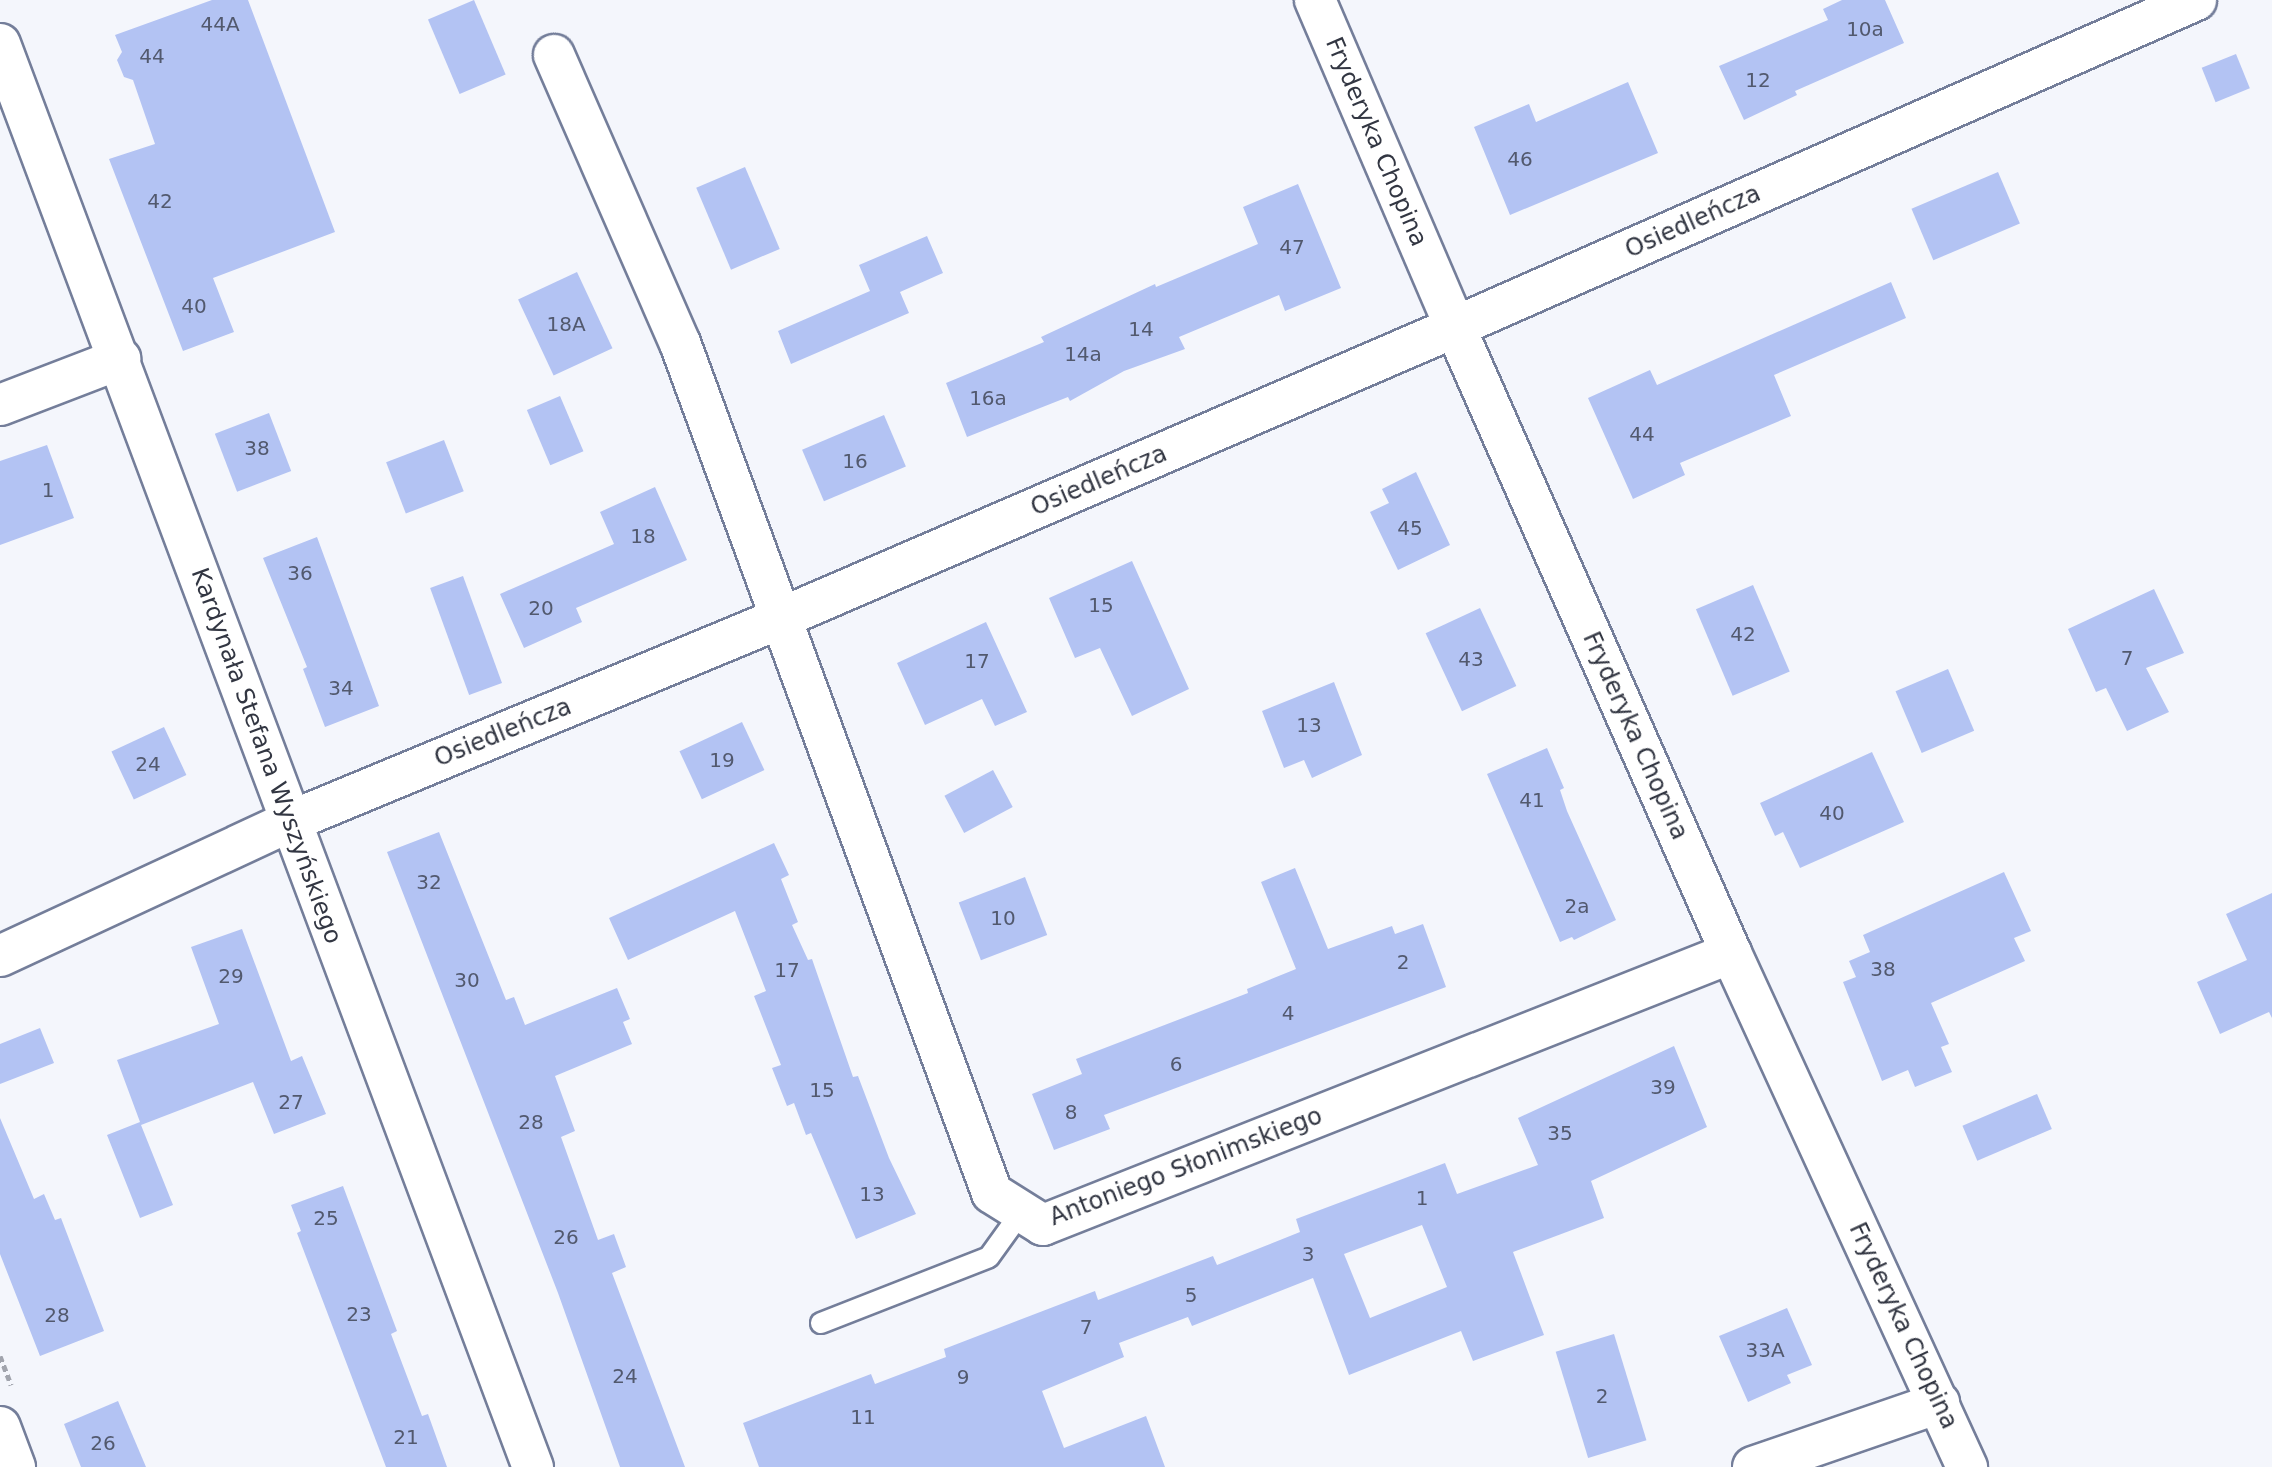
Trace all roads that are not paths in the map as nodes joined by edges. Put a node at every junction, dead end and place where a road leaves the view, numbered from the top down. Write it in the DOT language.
graph roads {
  1 [pos="1315,0"];
  2 [pos="2196,0"];
  3 [pos="0,44"];
  4 [pos="554,55"];
  5 [pos="1455,327"];
  6 [pos="120,359"];
  7 [pos="0,405"];
  8 [pos="781,618"];
  9 [pos="289,822"];
  10 [pos="1731,953"];
  11 [pos="0,956"];
  12 [pos="1022,1211"];
  13 [pos="821,1323"];
  14 [pos="1939,1403"];
  15 [pos="0,1427"];
  16 [pos="15,1467"];
  17 [pos="533,1467"];
  18 [pos="1753,1467"];
  19 [pos="1967,1467"];
  1 -- 5 [label="street, Fryderyka Chopina"];
  2 -- 5 [label="street, Osiedleńcza"];
  3 -- 6 [label="street, Kardynała Stefana Wyszyńskiego"];
  4 -- 8 [label="street, Antoniego Słonimskiego"];
  5 -- 8 [label="street, Osiedleńcza"];
  5 -- 10 [label="street, Fryderyka Chopina"];
  6 -- 7 [label="street"];
  6 -- 9 [label="street, Kardynała Stefana Wyszyńskiego"];
  8 -- 9 [label="street, Osiedleńcza"];
  8 -- 12 [label="street, Antoniego Słonimskiego"];
  9 -- 11 [label="street, Osiedleńcza"];
  9 -- 17 [label="street, Kardynała Stefana Wyszyńskiego"];
  10 -- 12 [label="street, Antoniego Słonimskiego"];
  10 -- 14 [label="street, Fryderyka Chopina"];
  12 -- 13 [label="lane"];
  14 -- 18 [label="street"];
  14 -- 19 [label="street, Fryderyka Chopina"];
  15 -- 16 [label="street"];
}
